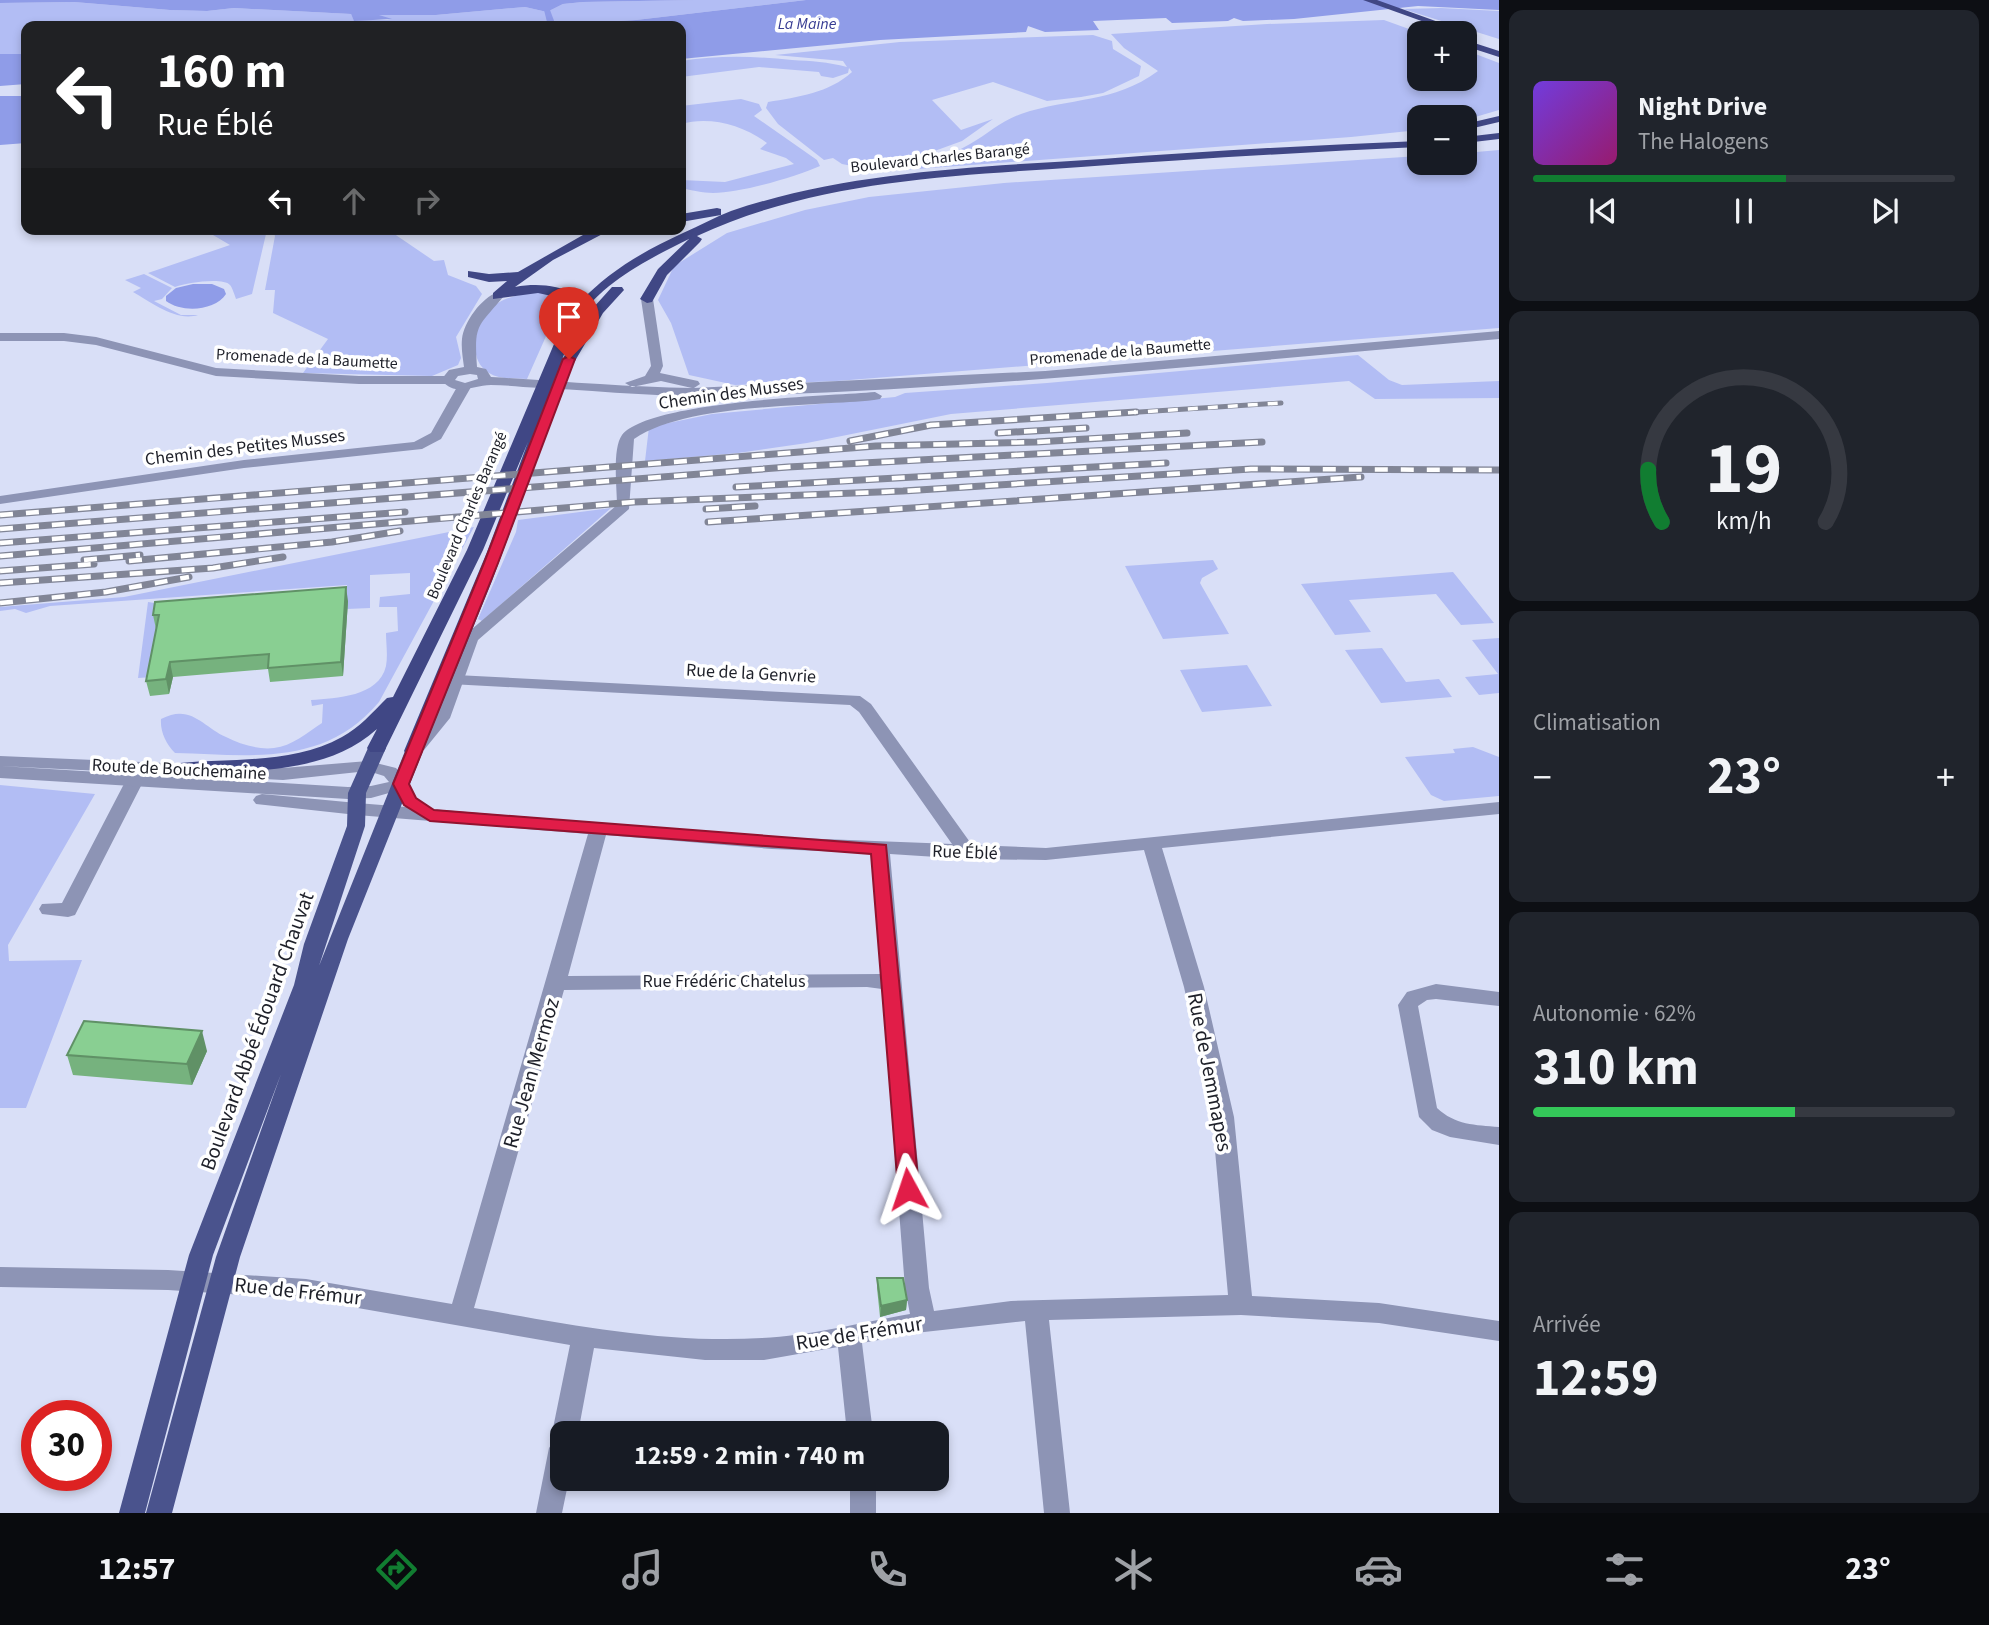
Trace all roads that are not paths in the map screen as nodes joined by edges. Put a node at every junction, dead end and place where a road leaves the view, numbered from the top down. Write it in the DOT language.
graph roads {
  1 [pos="1352,0"];
  2 [pos="1368,0"];
  3 [pos="1408,21"];
  4 [pos="1427,21"];
  5 [pos="1477,37"];
  6 [pos="1499,44"];
  7 [pos="1477,45"];
  8 [pos="1499,52"];
  9 [pos="1499,119"];
  10 [pos="1477,124"];
  11 [pos="1499,136"];
  12 [pos="1407,137"];
  13 [pos="1477,140"];
  14 [pos="1499,141"];
  15 [pos="1477,142"];
  16 [pos="1407,146"];
  17 [pos="1407,147"];
  18 [pos="1282,150"];
  19 [pos="766,204"];
  20 [pos="686,217"];
  21 [pos="686,234"];
  22 [pos="587,235"];
  23 [pos="685,235"];
  24 [pos="696,239"];
  25 [pos="473,274"];
  26 [pos="522,276"];
  27 [pos="498,296"];
  28 [pos="647,299"];
  29 [pos="572,318"];
  30 [pos="1499,335"];
  31 [pos="0,337"];
  32 [pos="592,351"];
  33 [pos="566,366"];
  34 [pos="657,366"];
  35 [pos="470,370"];
  36 [pos="448,380"];
  37 [pos="484,381"];
  38 [pos="671,383"];
  39 [pos="650,384"];
  40 [pos="898,384"];
  41 [pos="464,387"];
  42 [pos="545,398"];
  43 [pos="0,500"];
  44 [pos="456,680"];
  45 [pos="405,692"];
  46 [pos="377,748"];
  47 [pos="414,751"];
  48 [pos="0,761"];
  49 [pos="363,766"];
  50 [pos="180,769"];
  51 [pos="0,772"];
  52 [pos="134,782"];
  53 [pos="401,784"];
  54 [pos="357,801"];
  55 [pos="1499,808"];
  56 [pos="390,812"];
  57 [pos="430,815"];
  58 [pos="599,829"];
  59 [pos="353,836"];
  60 [pos="1151,844"];
  61 [pos="880,849"];
  62 [pos="968,853"];
  63 [pos="48,909"];
  64 [pos="892,983"];
  65 [pos="556,984"];
  66 [pos="1499,999"];
  67 [pos="1499,1136"];
  68 [pos="0,1277"];
  69 [pos="194,1282"];
  70 [pos="222,1284"];
  71 [pos="1241,1305"];
  72 [pos="1036,1310"];
  73 [pos="460,1316"];
  74 [pos="924,1322"];
  75 [pos="1499,1331"];
  76 [pos="849,1335"];
  77 [pos="584,1337"];
  78 [pos="567,1421"];
  79 [pos="859,1421"];
  80 [pos="553,1491"];
  81 [pos="863,1491"];
  82 [pos="132,1513"];
  83 [pos="159,1513"];
  84 [pos="549,1513"];
  85 [pos="863,1513"];
  86 [pos="1057,1513"];
  1 -- 3 [label="highway"];
  2 -- 4 [label="highway"];
  5 -- 6 [label="highway"];
  7 -- 8 [label="highway"];
  9 -- 10 [label="highway"];
  11 -- 13 [label="highway"];
  12 -- 18 [label="highway"];
  14 -- 15 [label="highway"];
  16 -- 18 [label="highway, Boulevard Charles Barangé"];
  17 -- 24 [label="highway, Boulevard Charles Barangé"];
  18 -- 19 [label="highway, Boulevard Charles Barangé"];
  19 -- 20 [label="highway"];
  19 -- 21 [label="highway, Boulevard Charles Barangé"];
  22 -- 26 [label="highway"];
  23 -- 29 [label="highway, Boulevard Charles Barangé"];
  24 -- 28 [label="highway"];
  24 -- 33 [label="highway, Boulevard Charles Barangé"];
  25 -- 26 [label="highway"];
  26 -- 27 [label="highway"];
  27 -- 29 [label="highway"];
  27 -- 35 [label="street"];
  28 -- 34 [label="street"];
  29 -- 42 [label="highway, Boulevard Charles Barangé"];
  30 -- 40 [label="street, Promenade de la Baumette"];
  31 -- 36 [label="street, Promenade de la Baumette"];
  32 -- 33 [label="highway"];
  33 -- 42 [label="highway, Boulevard Charles Barangé"];
  34 -- 38 [label="street"];
  34 -- 39 [label="street"];
  35 -- 36 [label="street"];
  35 -- 37 [label="street"];
  36 -- 41 [label="street"];
  37 -- 39 [label="street, Promenade de la Baumette"];
  37 -- 41 [label="street, Promenade de la Baumette"];
  38 -- 39 [label="street, Promenade de la Baumette"];
  38 -- 40 [label="street, Promenade de la Baumette"];
  40 -- 44 [label="street, Chemin des Musses"];
  41 -- 43 [label="street, Chemin des Petites Musses"];
  42 -- 45 [label="highway, Boulevard Charles Barangé"];
  42 -- 47 [label="highway, Boulevard Charles Barangé"];
  44 -- 47 [label="street, Boulevard Charles Barangé"];
  44 -- 62 [label="street, Rue de la Genvrie"];
  45 -- 46 [label="highway, Boulevard Charles Barangé"];
  45 -- 50 [label="highway"];
  46 -- 49 [label="main road, Boulevard Charles Barangé"];
  47 -- 53 [label="main road, Boulevard Charles Barangé"];
  48 -- 50 [label="street, Route de Bouchemaine"];
  49 -- 50 [label="street, Route de Bouchemaine"];
  49 -- 53 [label="street"];
  49 -- 54 [label="main road, Boulevard Charles Barangé"];
  51 -- 52 [label="street, Route de Bouchemaine"];
  52 -- 54 [label="street, Route de Bouchemaine"];
  52 -- 63 [label="street"];
  53 -- 54 [label="street, Route de Bouchemaine"];
  53 -- 56 [label="main road, Boulevard Charles Barangé"];
  53 -- 57 [label="street"];
  54 -- 56 [label="street, Rue Éblé"];
  54 -- 59 [label="main road, Boulevard Charles Barangé"];
  55 -- 60 [label="street, Rue Éblé"];
  56 -- 57 [label="street, Rue Éblé"];
  56 -- 70 [label="main road, Boulevard Charles Barangé"];
  57 -- 58 [label="street, Rue Éblé"];
  58 -- 61 [label="street, Rue Éblé"];
  58 -- 65 [label="street, Rue Jean Mermoz"];
  59 -- 69 [label="main road, Boulevard Abbé Édouard Chauvat"];
  60 -- 62 [label="street, Rue Éblé"];
  60 -- 71 [label="street, Rue de Jemmapes"];
  61 -- 62 [label="street, Rue Éblé"];
  61 -- 64 [label="street"];
  64 -- 65 [label="street, Rue Frédéric Chatelus"];
  64 -- 74 [label="street"];
  65 -- 73 [label="street, Rue Jean Mermoz"];
  66 -- 67 [label="street"];
  68 -- 69 [label="street, Rue de Frémur"];
  69 -- 70 [label="street, Rue de Frémur"];
  69 -- 82 [label="main road, Boulevard Abbé Édouard Chauvat"];
  70 -- 73 [label="street, Rue de Frémur"];
  70 -- 83 [label="main road"];
  71 -- 72 [label="street, Rue de Frémur"];
  71 -- 75 [label="street, Rue de Frémur"];
  72 -- 74 [label="street, Rue de Frémur"];
  72 -- 86 [label="street"];
  73 -- 77 [label="street, Rue de Frémur"];
  74 -- 76 [label="street, Rue de Frémur"];
  76 -- 77 [label="street, Rue de Frémur"];
  76 -- 79 [label="street"];
  77 -- 78 [label="street"];
  80 -- 84 [label="street"];
  81 -- 85 [label="street"];
}
